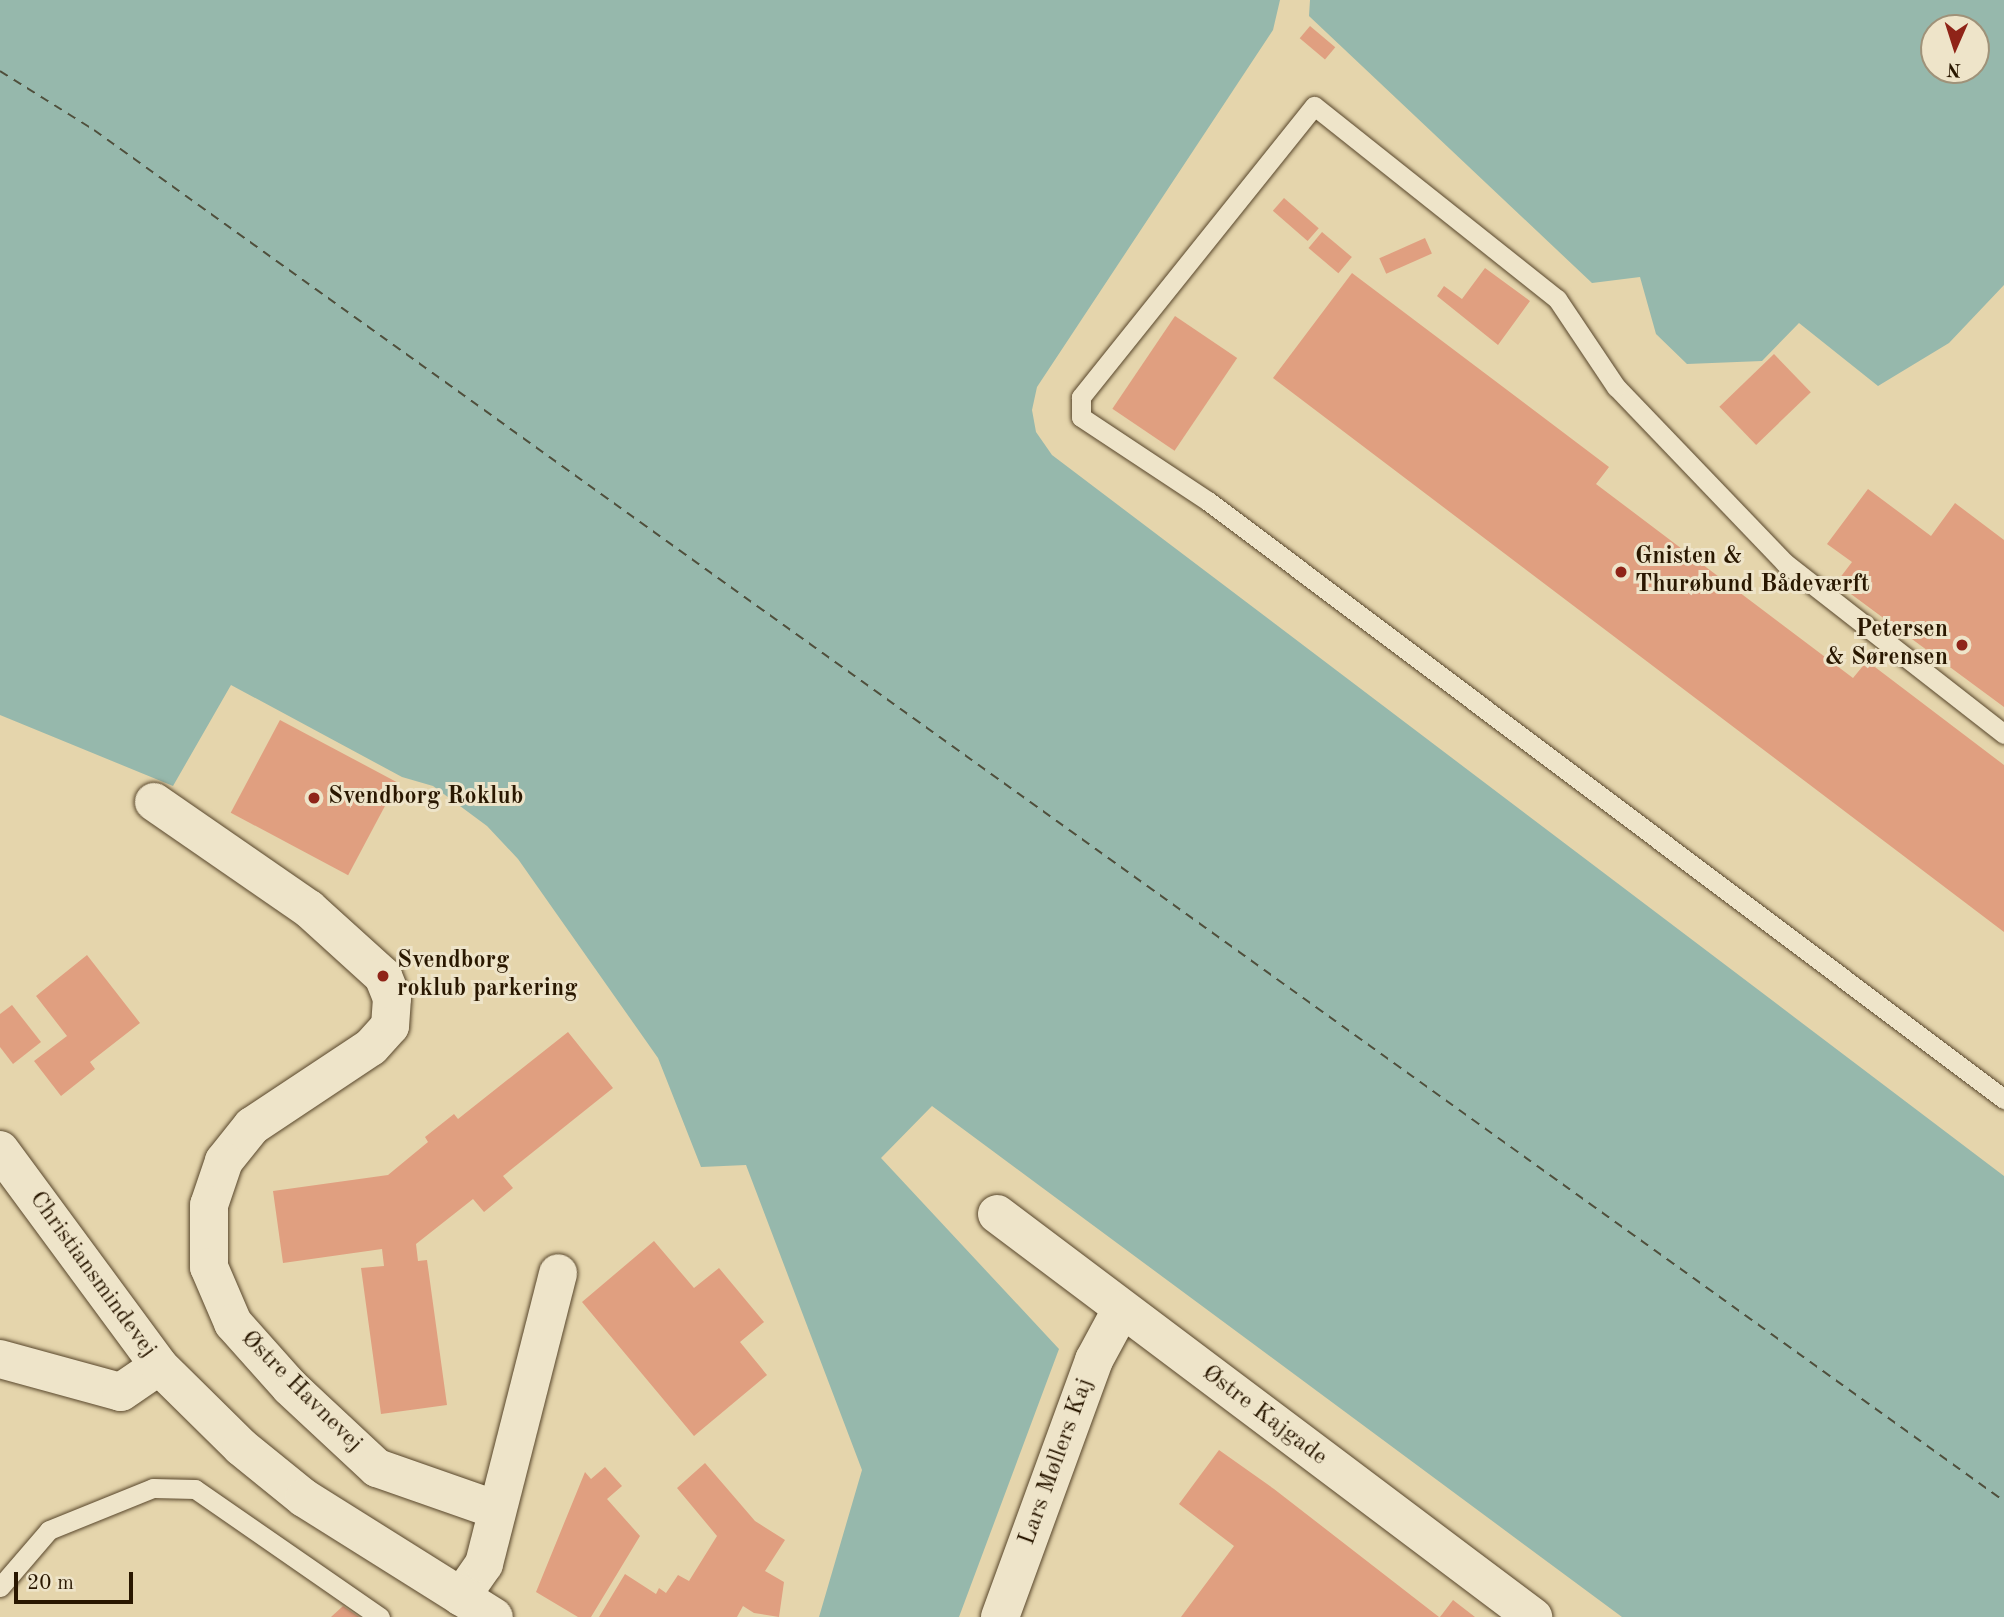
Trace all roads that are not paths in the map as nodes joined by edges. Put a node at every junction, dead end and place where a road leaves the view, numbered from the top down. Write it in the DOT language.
graph roads {
  1 [pos="2004,734"];
  2 [pos="154,802"];
  3 [pos="2004,1099"];
  4 [pos="0,1150"];
  5 [pos="997,1214"];
  6 [pos="558,1273"];
  7 [pos="1121,1310"];
  8 [pos="0,1359"];
  9 [pos="159,1366"];
  10 [pos="497,1510"];
  11 [pos="0,1587"];
  12 [pos="461,1597"];
  13 [pos="380,1617"];
  14 [pos="494,1617"];
  15 [pos="1000,1617"];
  16 [pos="1533,1617"];
  1 -- 3 [label="lane"];
  2 -- 10 [label="street, Østre Havnevej"];
  4 -- 9 [label="street, Christiansmindevej"];
  5 -- 7 [label="street, Østre Kajgade"];
  6 -- 10 [label="street"];
  7 -- 15 [label="street, Lars Møllers Kaj"];
  7 -- 16 [label="street, Østre Kajgade"];
  8 -- 9 [label="street"];
  9 -- 12 [label="street"];
  10 -- 12 [label="street"];
  11 -- 13 [label="lane"];
  12 -- 14 [label="street"];
}
